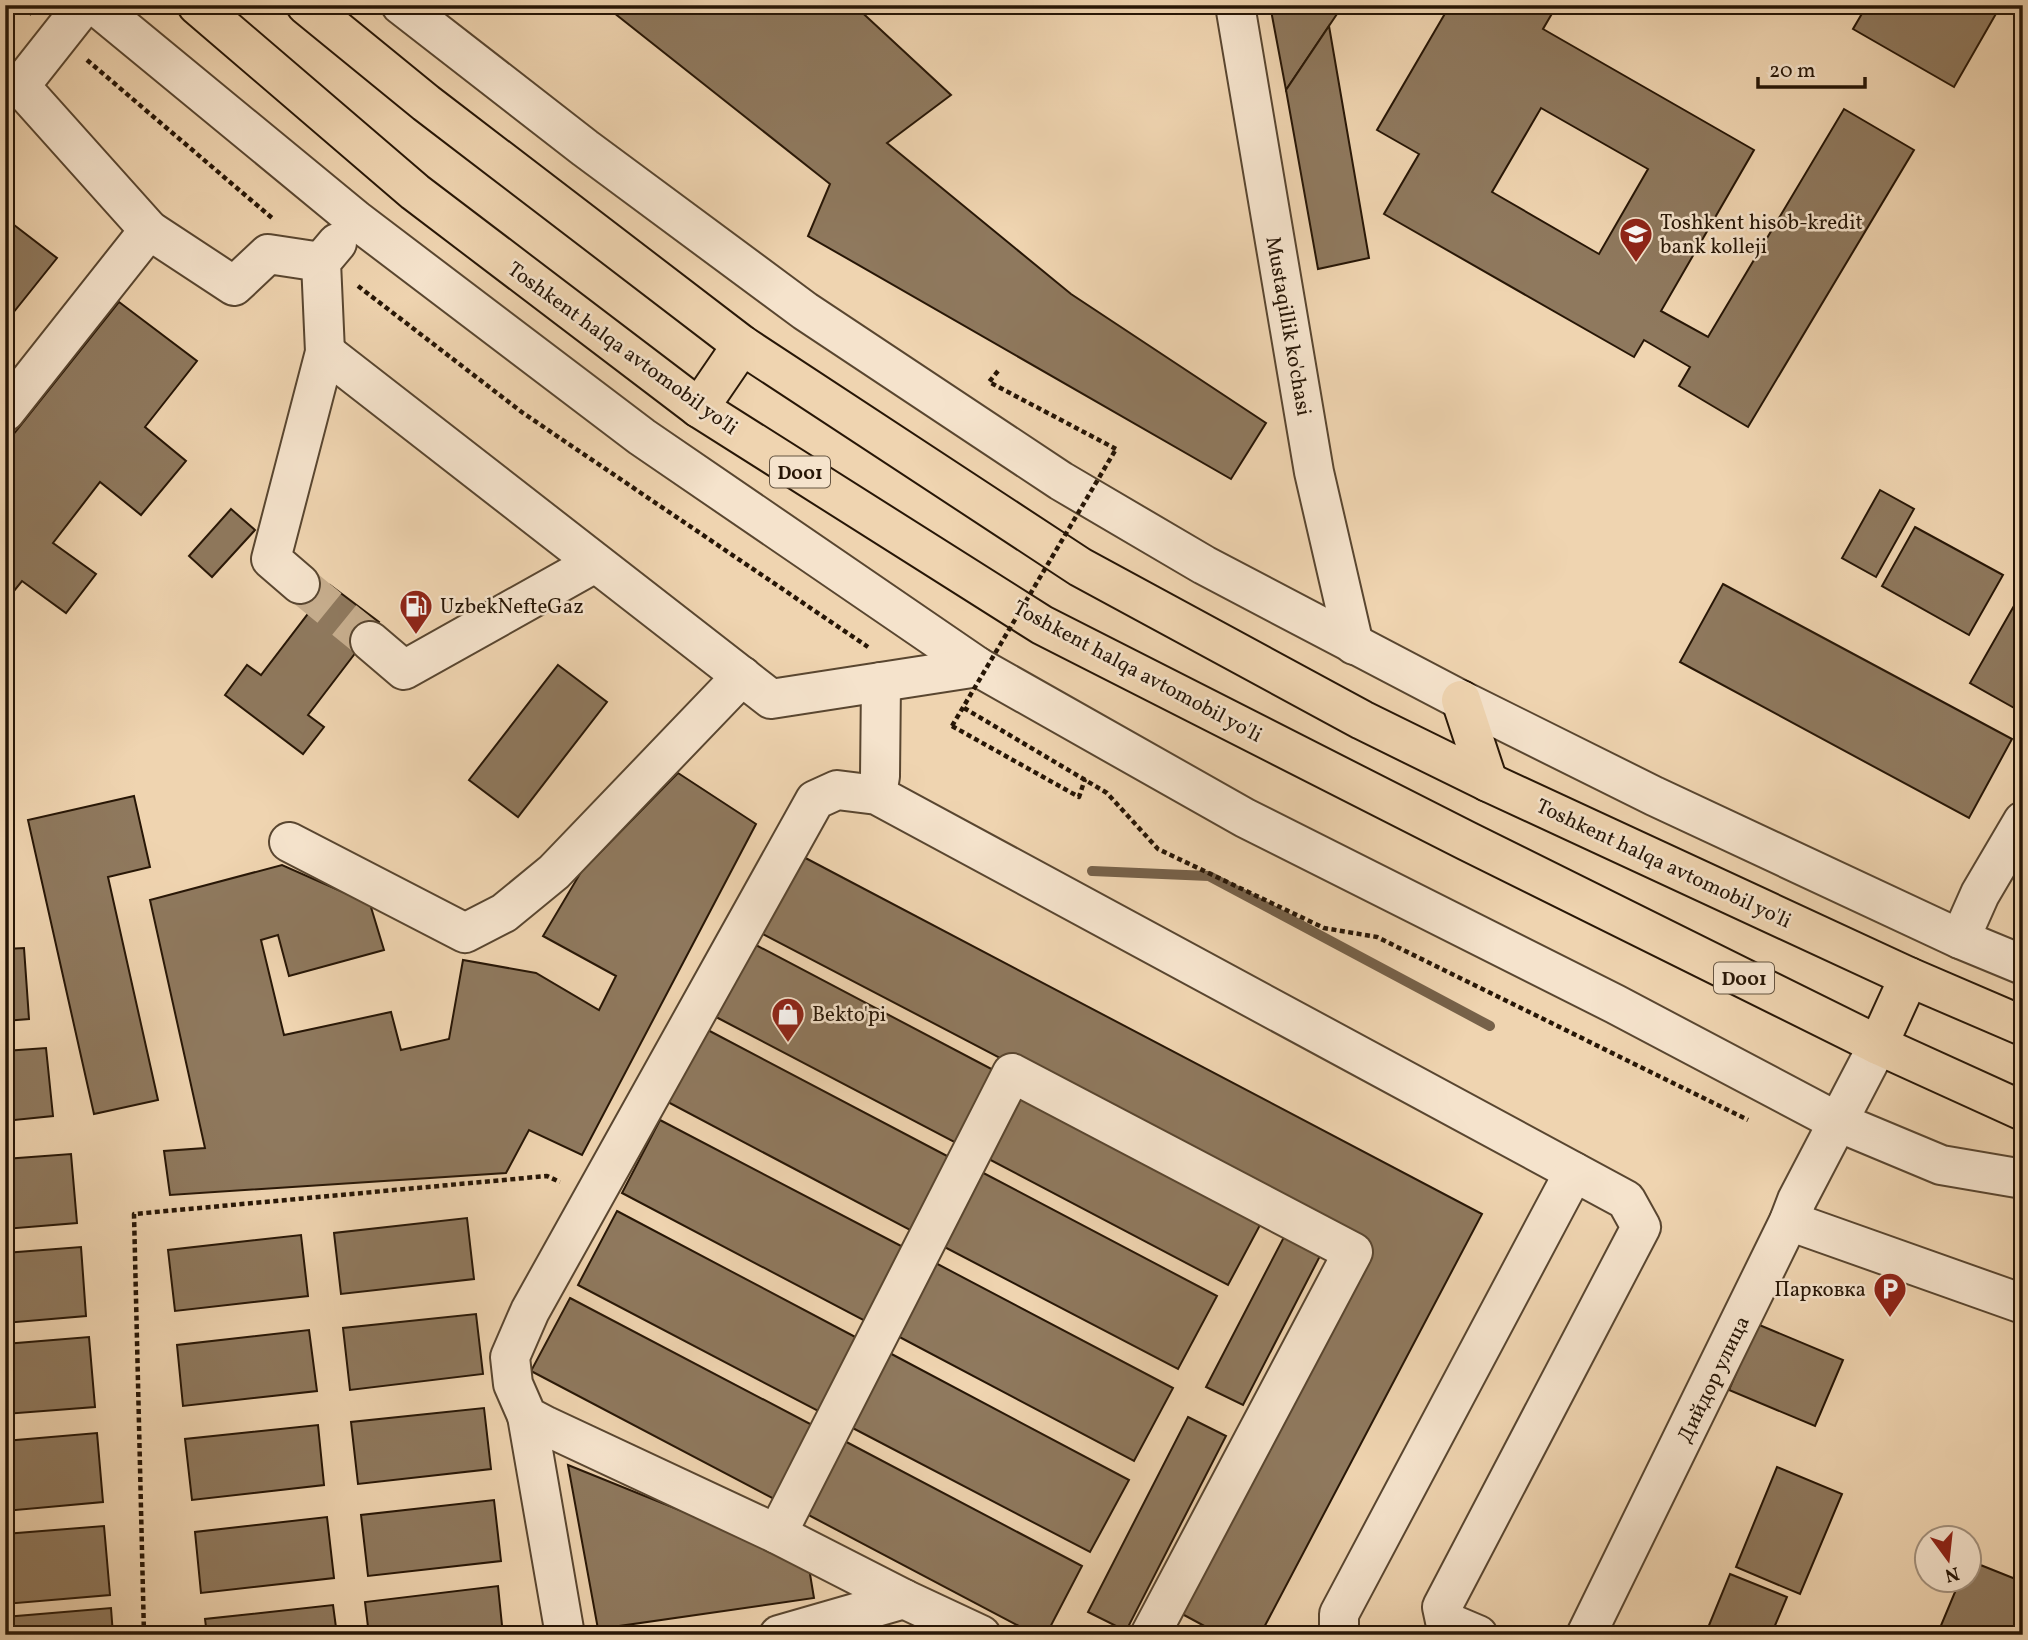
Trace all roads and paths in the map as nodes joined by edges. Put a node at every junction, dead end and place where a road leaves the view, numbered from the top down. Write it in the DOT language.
graph roads {
  1 [pos="84,5"];
  2 [pos="95,5"];
  3 [pos="197,5"];
  4 [pos="306,5"];
  5 [pos="401,5"];
  6 [pos="1235,5"];
  7 [pos="356,220"];
  8 [pos="149,230"];
  9 [pos="321,262"];
  10 [pos="742,345"];
  11 [pos="325,352"];
  12 [pos="998,372"];
  13 [pos="699,408"];
  14 [pos="5,412"];
  15 [pos="595,563"];
  16 [pos="300,583"];
  17 [pos="370,641"];
  18 [pos="1354,645"];
  19 [pos="978,667"];
  20 [pos="742,676"];
  21 [pos="881,682"];
  22 [pos="1461,700"];
  23 [pos="1085,779"];
  24 [pos="1488,782"];
  25 [pos="877,795"];
  26 [pos="2023,821"];
  27 [pos="289,842"];
  28 [pos="1960,939"];
  29 [pos="2023,965"];
  30 [pos="1909,977"];
  31 [pos="2023,1026"];
  32 [pos="1878,1045"];
  33 [pos="2023,1111"];
  34 [pos="1838,1122"];
  35 [pos="1574,1172"];
  36 [pos="2023,1179"];
  37 [pos="594,1197"];
  38 [pos="1789,1221"];
  39 [pos="2023,1304"];
  40 [pos="527,1416"];
  41 [pos="777,1534"];
  42 [pos="904,1599"];
  43 [pos="1449,1630"];
  44 [pos="144,1635"];
  45 [pos="565,1635"];
  46 [pos="779,1635"];
  47 [pos="981,1635"];
  48 [pos="1150,1635"];
  49 [pos="1339,1635"];
  50 [pos="1586,1635"];
  1 -- 8 [label="street"];
  2 -- 7 [label="street"];
  3 -- 13 [label="highway, Toshkent halqa avtomobil yo'li / D001"];
  4 -- 10 [label="highway, Toshkent halqa avtomobil yo'li"];
  5 -- 18 [label="street"];
  6 -- 18 [label="street, Mustaqillik ko'chasi"];
  7 -- 9 [label="street"];
  7 -- 19 [label="street"];
  8 -- 9 [label="street"];
  8 -- 14 [label="street"];
  9 -- 11 [label="street"];
  10 -- 13 [label="highway"];
  10 -- 24 [label="highway, Toshkent halqa avtomobil yo'li"];
  11 -- 15 [label="street"];
  11 -- 16 [label="street"];
  12 -- 23 [label="path, bridge"];
  13 -- 32 [label="highway, Toshkent halqa avtomobil yo'li / D001"];
  15 -- 17 [label="street"];
  15 -- 20 [label="street"];
  18 -- 22 [label="street"];
  19 -- 21 [label="street"];
  19 -- 34 [label="street"];
  20 -- 21 [label="street"];
  20 -- 27 [label="street"];
  21 -- 25 [label="street"];
  22 -- 24 [label="highway"];
  22 -- 28 [label="street"];
  24 -- 30 [label="highway, Toshkent halqa avtomobil yo'li"];
  25 -- 35 [label="street"];
  25 -- 37 [label="street"];
  26 -- 28 [label="street"];
  28 -- 29 [label="street"];
  30 -- 31 [label="highway, Toshkent halqa avtomobil yo'li"];
  30 -- 32 [label="highway"];
  32 -- 33 [label="highway, Toshkent halqa avtomobil yo'li / D001"];
  32 -- 34 [label="street, Дийдор улица"];
  34 -- 36 [label="street"];
  34 -- 38 [label="street, Дийдор улица"];
  35 -- 43 [label="street"];
  35 -- 49 [label="street"];
  37 -- 40 [label="street"];
  37 -- 44 [label="path"];
  38 -- 39 [label="street"];
  38 -- 50 [label="street, Дийдор улица"];
  40 -- 41 [label="street"];
  40 -- 45 [label="street"];
  41 -- 42 [label="street"];
  41 -- 48 [label="street"];
  42 -- 46 [label="street"];
  42 -- 47 [label="street"];
}
